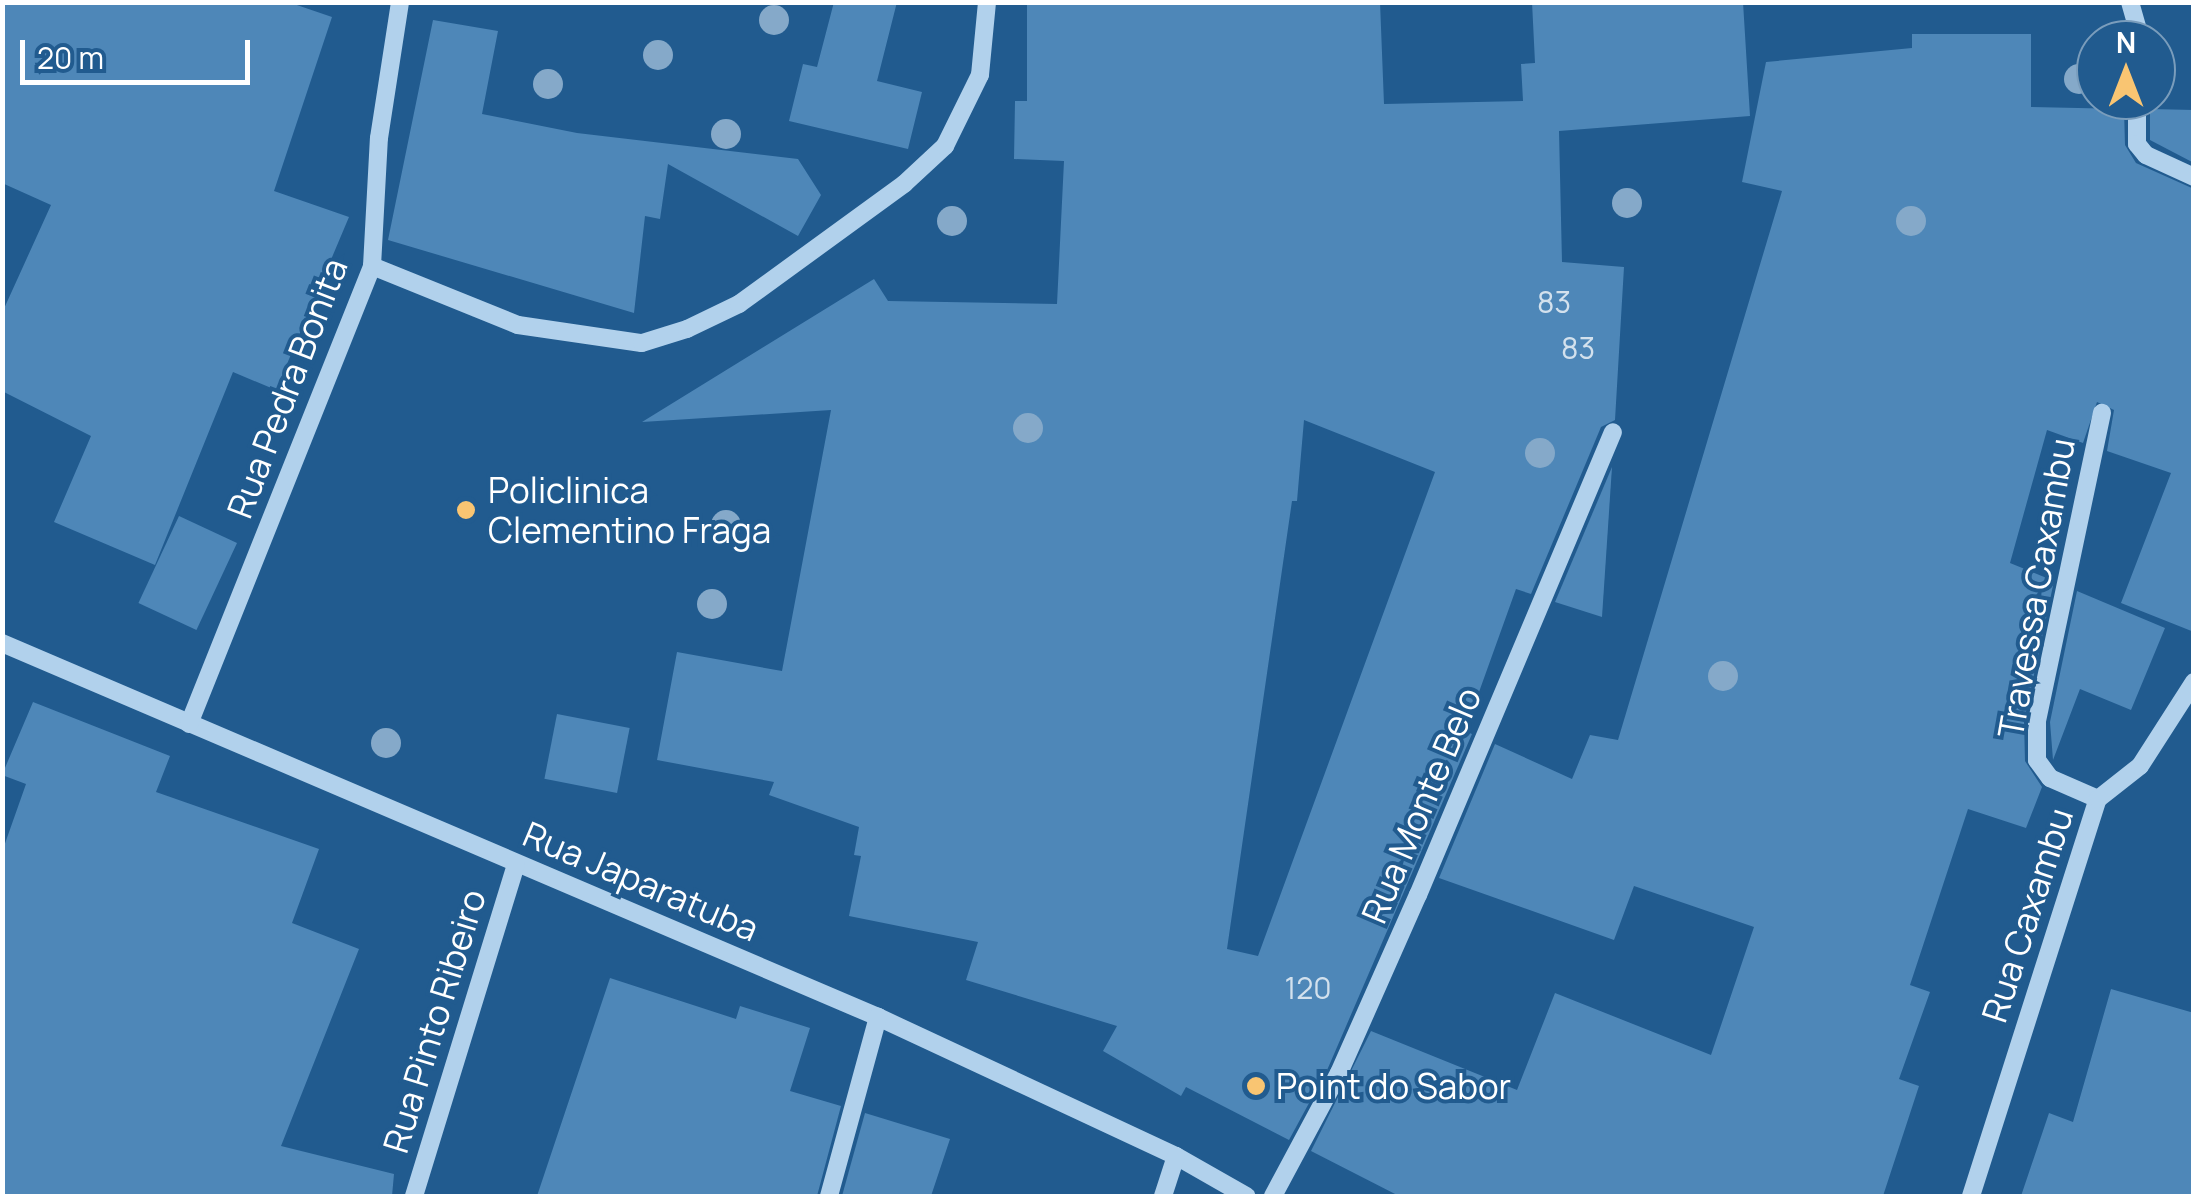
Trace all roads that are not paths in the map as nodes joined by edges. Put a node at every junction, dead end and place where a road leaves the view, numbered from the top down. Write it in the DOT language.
graph roads {
  1 [pos="400,2"];
  2 [pos="987,2"];
  3 [pos="2137,120"];
  4 [pos="2194,177"];
  5 [pos="372,266"];
  6 [pos="2102,412"];
  7 [pos="1613,432"];
  8 [pos="2,643"];
  9 [pos="2194,682"];
  10 [pos="189,724"];
  11 [pos="2098,799"];
  12 [pos="516,865"];
  13 [pos="878,1017"];
  14 [pos="1176,1156"];
  15 [pos="414,1196"];
  16 [pos="829,1196"];
  17 [pos="1163,1196"];
  18 [pos="1246,1196"];
  19 [pos="1273,1196"];
  20 [pos="1971,1196"];
  1 -- 5 [label="street, Rua Pedra Bonita"];
  2 -- 5 [label="street"];
  3 -- 4 [label="street"];
  5 -- 10 [label="street, Rua Pedra Bonita"];
  6 -- 11 [label="street, Travessa Caxambu"];
  7 -- 19 [label="street, Rua Monte Belo"];
  8 -- 10 [label="street, Rua Japaratuba"];
  9 -- 11 [label="street, Rua Caxambu"];
  10 -- 12 [label="street, Rua Japaratuba"];
  11 -- 20 [label="street, Rua Caxambu"];
  12 -- 13 [label="street, Rua Japaratuba"];
  12 -- 15 [label="street, Rua Pinto Ribeiro"];
  13 -- 14 [label="street, Rua Japaratuba"];
  13 -- 16 [label="street"];
  14 -- 17 [label="street"];
  14 -- 18 [label="street, Rua Japaratuba"];
}
